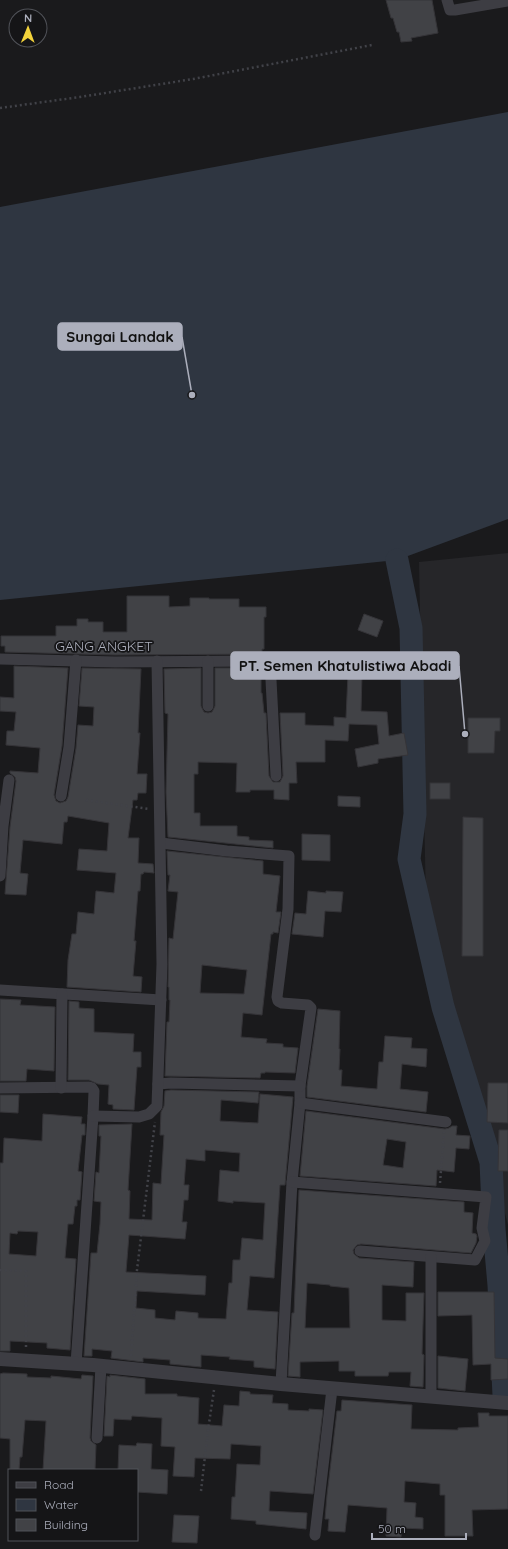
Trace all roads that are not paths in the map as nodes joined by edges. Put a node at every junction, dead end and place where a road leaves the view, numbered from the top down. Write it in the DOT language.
graph roads {
  1 [pos="447,0"];
  2 [pos="508,1"];
  3 [pos="0,659"];
  4 [pos="76,660"];
  5 [pos="157,661"];
  6 [pos="208,661"];
  7 [pos="208,706"];
  8 [pos="276,776"];
  9 [pos="8,780"];
  10 [pos="61,796"];
  11 [pos="161,843"];
  12 [pos="0,876"];
  13 [pos="0,990"];
  14 [pos="62,994"];
  15 [pos="161,1000"];
  16 [pos="158,1084"];
  17 [pos="300,1086"];
  18 [pos="0,1088"];
  19 [pos="61,1088"];
  20 [pos="300,1103"];
  21 [pos="93,1116"];
  22 [pos="446,1122"];
  23 [pos="292,1182"];
  24 [pos="360,1251"];
  25 [pos="431,1257"];
  26 [pos="0,1359"];
  27 [pos="76,1364"];
  28 [pos="102,1366"];
  29 [pos="281,1384"];
  30 [pos="332,1389"];
  31 [pos="431,1397"];
  32 [pos="508,1403"];
  33 [pos="97,1438"];
  34 [pos="314,1535"];
  1 -- 2 [label="street"];
  3 -- 4 [label="street, GANG ANGKET"];
  4 -- 5 [label="street, GANG ANGKET"];
  4 -- 10 [label="street"];
  5 -- 6 [label="street, GANG ANGKET"];
  5 -- 11 [label="street"];
  6 -- 7 [label="street"];
  6 -- 8 [label="street, GANG ANGKET"];
  9 -- 12 [label="street"];
  11 -- 15 [label="street"];
  11 -- 17 [label="street"];
  13 -- 14 [label="street"];
  14 -- 15 [label="street"];
  14 -- 19 [label="street"];
  15 -- 16 [label="street"];
  16 -- 17 [label="street"];
  16 -- 21 [label="street"];
  17 -- 20 [label="street"];
  18 -- 19 [label="street"];
  19 -- 21 [label="street"];
  20 -- 22 [label="street"];
  20 -- 23 [label="street"];
  21 -- 27 [label="street"];
  23 -- 25 [label="street"];
  23 -- 29 [label="street"];
  24 -- 25 [label="street"];
  25 -- 31 [label="street"];
  26 -- 27 [label="street"];
  27 -- 28 [label="street"];
  28 -- 29 [label="street"];
  28 -- 33 [label="street"];
  29 -- 30 [label="street"];
  30 -- 31 [label="street"];
  30 -- 34 [label="street"];
  31 -- 32 [label="street"];
}
